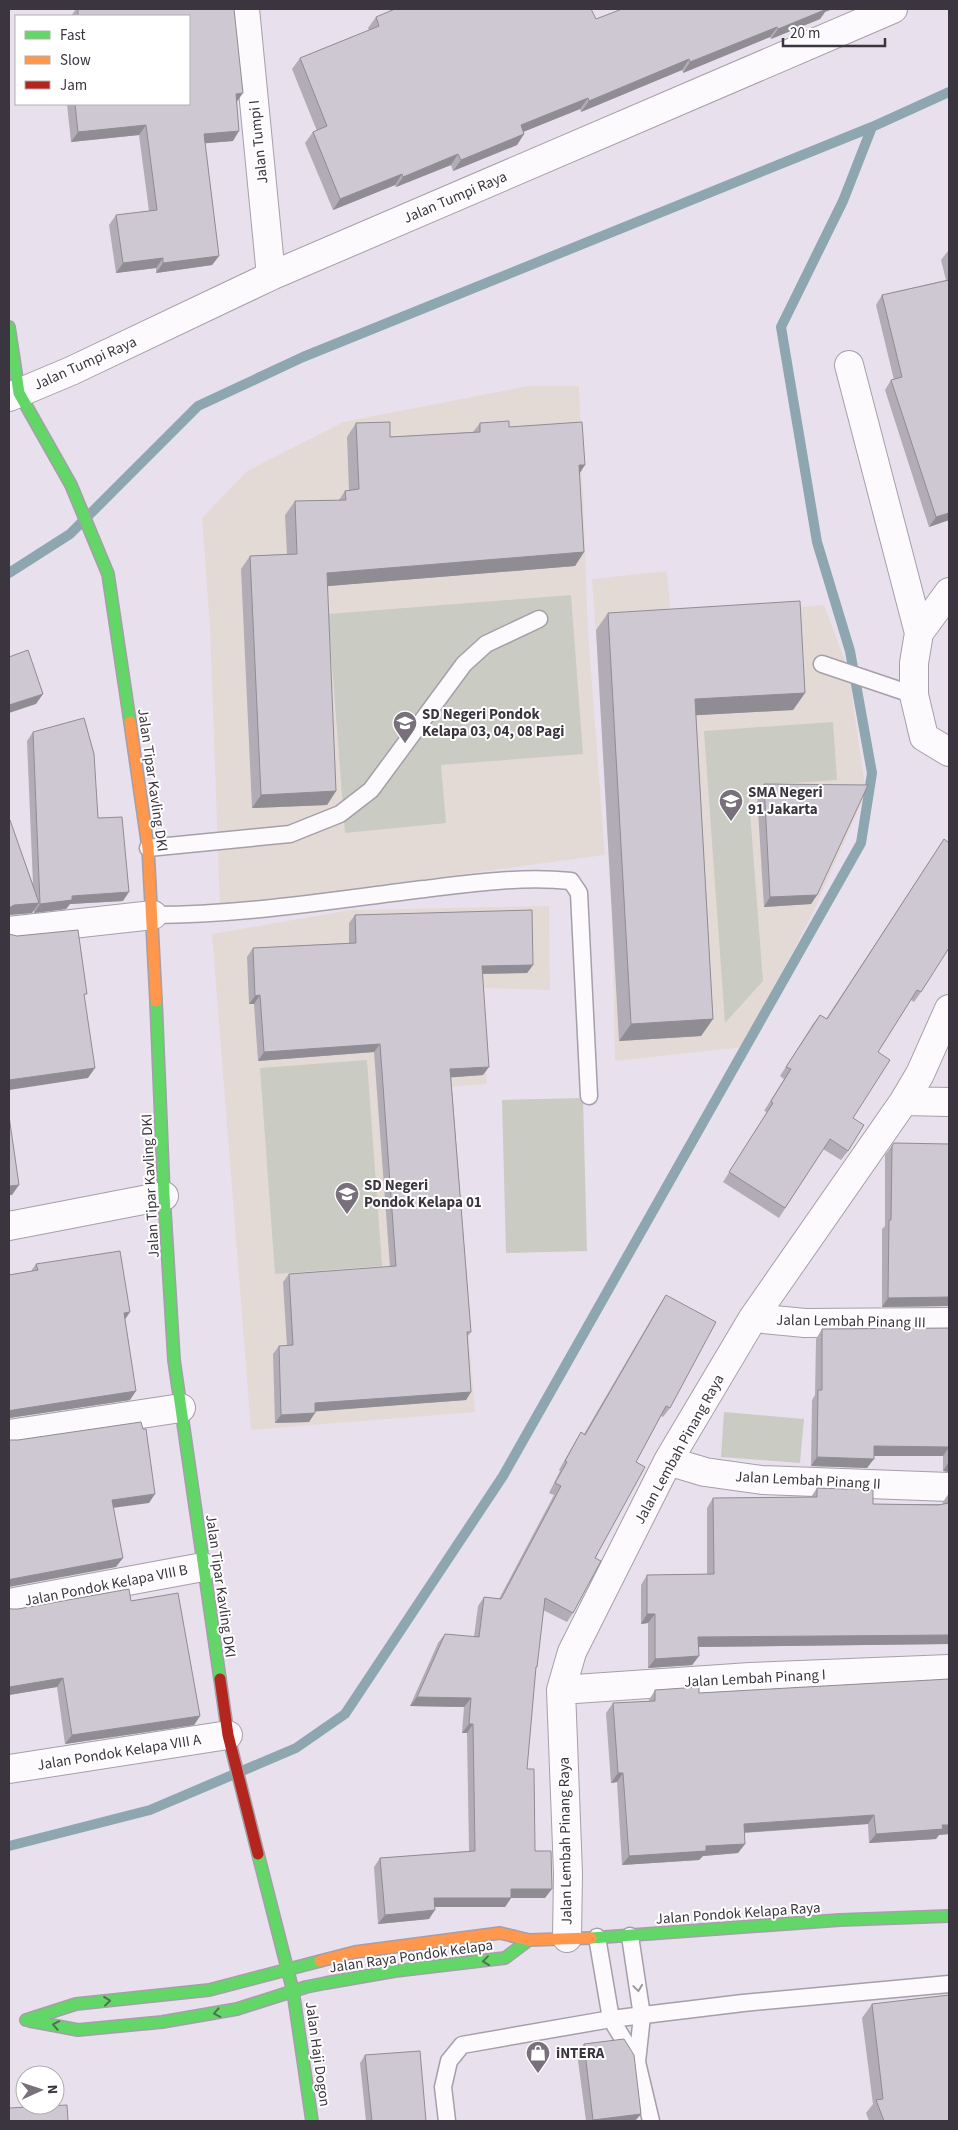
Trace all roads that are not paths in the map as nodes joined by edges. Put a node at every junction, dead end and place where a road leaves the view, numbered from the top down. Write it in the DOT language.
graph roads {
  1 [pos="245,9"];
  2 [pos="893,9"];
  3 [pos="271,276"];
  4 [pos="9,327"];
  5 [pos="849,365"];
  6 [pos="14,395"];
  7 [pos="949,592"];
  8 [pos="539,619"];
  9 [pos="918,634"];
  10 [pos="822,664"];
  11 [pos="914,695"];
  12 [pos="949,752"];
  13 [pos="148,848"];
  14 [pos="153,915"];
  15 [pos="9,931"];
  16 [pos="949,1009"];
  17 [pos="589,1096"];
  18 [pos="904,1101"];
  19 [pos="949,1102"];
  20 [pos="164,1196"];
  21 [pos="9,1226"];
  22 [pos="753,1318"];
  23 [pos="949,1322"];
  24 [pos="181,1408"];
  25 [pos="9,1434"];
  26 [pos="668,1461"];
  27 [pos="949,1487"];
  28 [pos="203,1567"];
  29 [pos="9,1604"];
  30 [pos="949,1669"];
  31 [pos="561,1690"];
  32 [pos="230,1744"];
  33 [pos="9,1769"];
  34 [pos="949,1916"];
  35 [pos="630,1936"];
  36 [pos="597,1937"];
  37 [pos="567,1938"];
  38 [pos="529,1940"];
  39 [pos="288,1970"];
  40 [pos="949,1984"];
  41 [pos="293,1991"];
  42 [pos="642,2016"];
  43 [pos="611,2019"];
  44 [pos="637,2062"];
  45 [pos="312,2121"];
  46 [pos="447,2121"];
  47 [pos="651,2121"];
  1 -- 3 [label="street, Jalan Tumpi I"];
  2 -- 3 [label="street, Jalan Tumpi Raya"];
  3 -- 6 [label="street, Jalan Tumpi Raya"];
  4 -- 6 [label="street"];
  5 -- 9 [label="street"];
  6 -- 13 [label="street, Jalan Tipar Kavling DKI"];
  7 -- 9 [label="street"];
  8 -- 13 [label="lane"];
  9 -- 11 [label="street"];
  10 -- 11 [label="lane"];
  11 -- 12 [label="street"];
  13 -- 14 [label="street, Jalan Tipar Kavling DKI"];
  14 -- 15 [label="street"];
  14 -- 17 [label="lane"];
  14 -- 20 [label="street, Jalan Tipar Kavling DKI"];
  16 -- 18 [label="street, Jalan Lembah Pinang Raya"];
  18 -- 19 [label="street"];
  18 -- 22 [label="street, Jalan Lembah Pinang Raya"];
  20 -- 21 [label="street"];
  20 -- 24 [label="street, Jalan Tipar Kavling DKI"];
  22 -- 23 [label="street, Jalan Lembah Pinang III"];
  22 -- 26 [label="street, Jalan Lembah Pinang Raya"];
  24 -- 25 [label="street"];
  24 -- 28 [label="street, Jalan Tipar Kavling DKI"];
  26 -- 27 [label="street, Jalan Lembah Pinang II"];
  26 -- 31 [label="street, Jalan Lembah Pinang Raya"];
  28 -- 29 [label="street, Jalan Pondok Kelapa VIII B"];
  28 -- 32 [label="street, Jalan Tipar Kavling DKI"];
  30 -- 31 [label="street, Jalan Lembah Pinang I"];
  31 -- 37 [label="street, Jalan Lembah Pinang Raya"];
  32 -- 33 [label="street, Jalan Pondok Kelapa VIII A"];
  32 -- 39 [label="street, Jalan Tipar Kavling DKI"];
  34 -- 35 [label="street, Jalan Pondok Kelapa Raya"];
  35 -- 36 [label="street, Jalan Pondok Kelapa Raya"];
  35 -- 42 [label="lane, one-way"];
  36 -- 37 [label="street, Jalan Pondok Kelapa Raya"];
  36 -- 43 [label="lane"];
  37 -- 38 [label="street, Jalan Pondok Kelapa Raya"];
  38 -- 39 [label="street, Jalan Raya Pondok Kelapa"];
  38 -- 41 [label="street, Jalan Raya Pondok Kelapa, one-way"];
  39 -- 41 [label="street, Jalan Tipar Kavling DKI"];
  41 -- 39 [label="street, Jalan Raya Pondok Kelapa, one-way"];
  40 -- 42 [label="lane"];
  41 -- 45 [label="street, Jalan Haji Dogon"];
  42 -- 43 [label="lane"];
  42 -- 44 [label="lane"];
  43 -- 44 [label="lane"];
  43 -- 46 [label="lane"];
  44 -- 47 [label="lane"];
}
